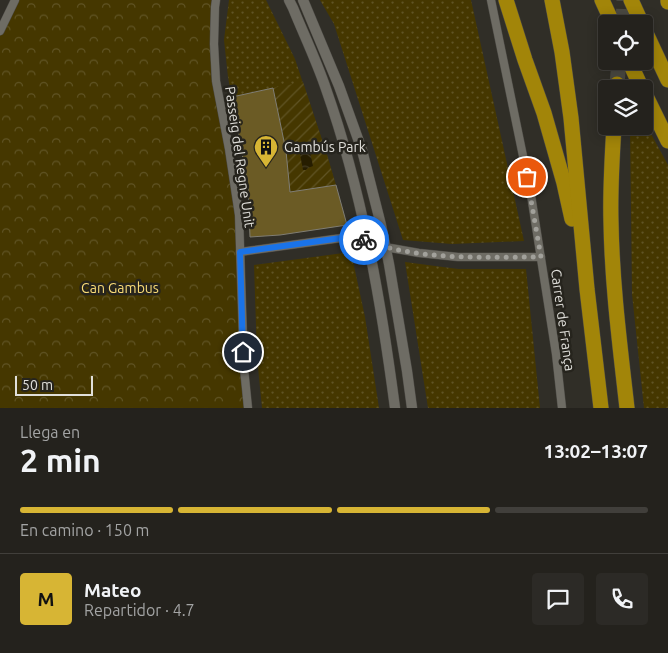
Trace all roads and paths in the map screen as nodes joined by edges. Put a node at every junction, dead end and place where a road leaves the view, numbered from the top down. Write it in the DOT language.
graph roads {
  1 [pos="15,0"];
  2 [pos="216,0"];
  3 [pos="289,0"];
  4 [pos="303,0"];
  5 [pos="491,0"];
  6 [pos="506,0"];
  7 [pos="552,0"];
  8 [pos="602,0"];
  9 [pos="631,0"];
  10 [pos="609,15"];
  11 [pos="638,15"];
  12 [pos="0,31"];
  13 [pos="653,48"];
  14 [pos="668,80"];
  15 [pos="653,110"];
  16 [pos="613,135"];
  17 [pos="668,141"];
  18 [pos="367,240"];
  19 [pos="385,247"];
  20 [pos="240,252"];
  21 [pos="541,257"];
  22 [pos="587,289"];
  23 [pos="248,408"];
  24 [pos="395,408"];
  25 [pos="412,408"];
  26 [pos="562,408"];
  27 [pos="601,408"];
  28 [pos="627,408"];
  1 -- 12 [label="street"];
  2 -- 20 [label="street, Passeig del Regne Unit"];
  3 -- 18 [label="street"];
  4 -- 19 [label="street"];
  5 -- 21 [label="street, Carrer de França"];
  6 -- 22 [label="highway"];
  7 -- 22 [label="highway"];
  8 -- 10 [label="highway"];
  9 -- 11 [label="highway"];
  13 -- 14 [label="highway"];
  15 -- 17 [label="highway"];
  16 -- 28 [label="highway"];
  18 -- 19 [label="street"];
  18 -- 20 [label="street"];
  18 -- 24 [label="street"];
  19 -- 21 [label="street"];
  19 -- 25 [label="street"];
  20 -- 23 [label="street, Passeig del Regne Unit"];
  21 -- 26 [label="street, Carrer de França"];
  22 -- 27 [label="highway"];
}
